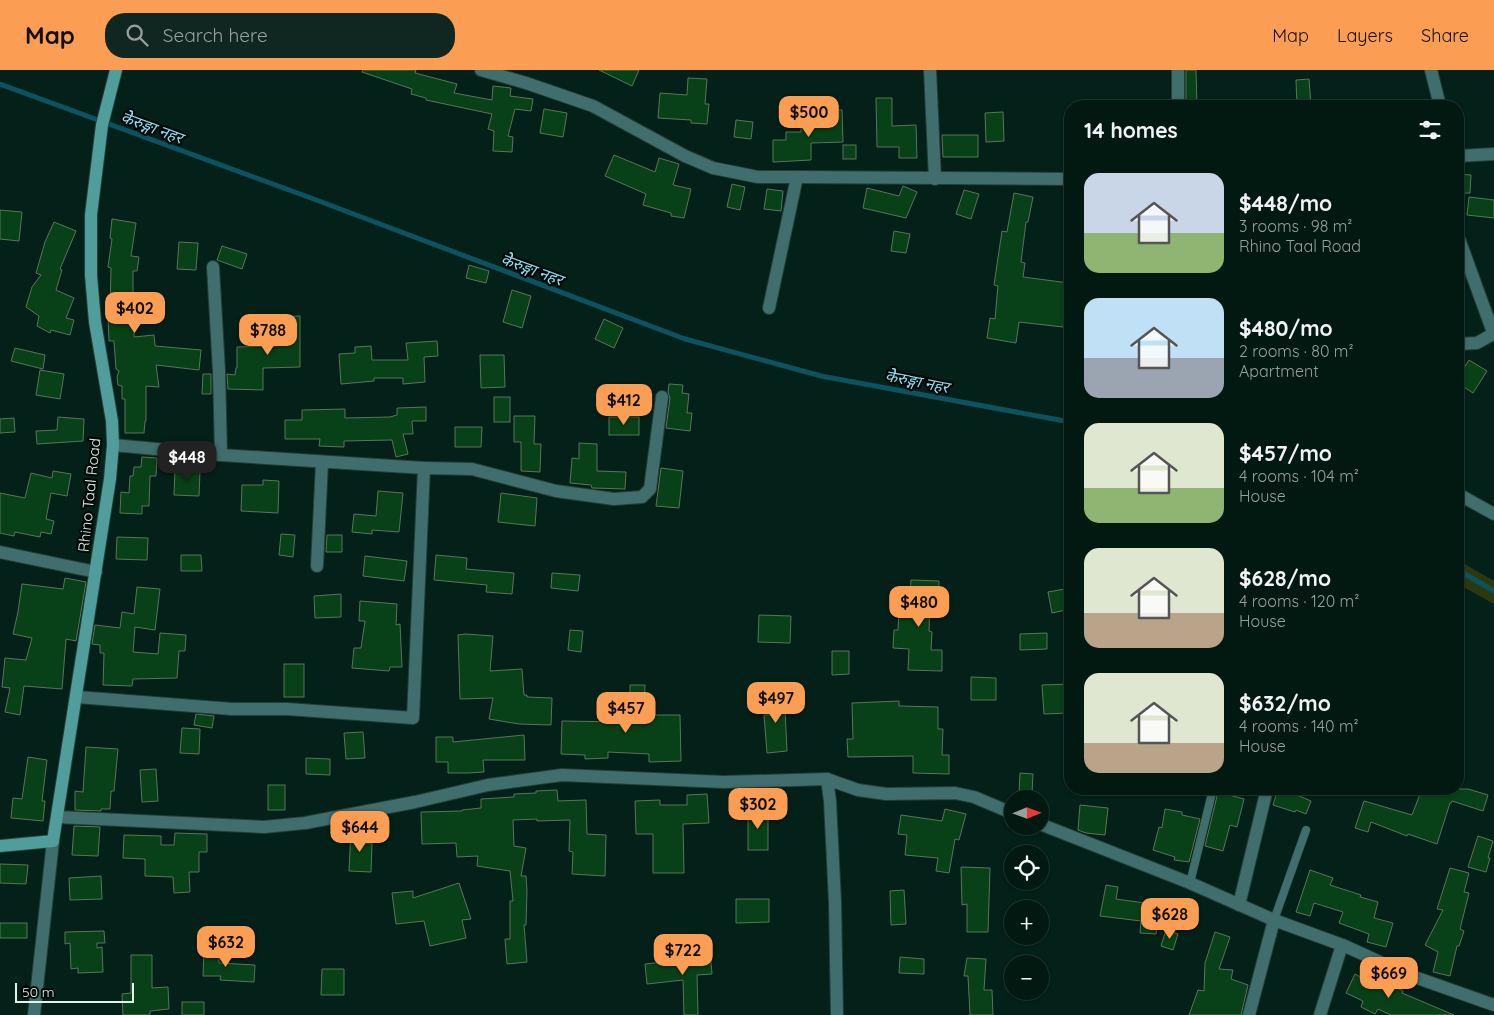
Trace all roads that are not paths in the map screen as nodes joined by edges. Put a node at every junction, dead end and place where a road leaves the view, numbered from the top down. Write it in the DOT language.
graph roads {
  1 [pos="116,70"];
  2 [pos="481,70"];
  3 [pos="930,70"];
  4 [pos="1178,70"];
  5 [pos="1432,70"];
  6 [pos="1178,100"];
  7 [pos="1439,100"];
  8 [pos="1494,154"];
  9 [pos="1464,156"];
  10 [pos="797,178"];
  11 [pos="935,179"];
  12 [pos="1064,179"];
  13 [pos="1464,252"];
  14 [pos="213,267"];
  15 [pos="769,308"];
  16 [pos="1494,335"];
  17 [pos="1464,344"];
  18 [pos="662,397"];
  19 [pos="113,445"];
  20 [pos="221,456"];
  21 [pos="322,462"];
  22 [pos="424,468"];
  23 [pos="1464,497"];
  24 [pos="1494,514"];
  25 [pos="0,552"];
  26 [pos="317,566"];
  27 [pos="96,572"];
  28 [pos="77,697"];
  29 [pos="827,779"];
  30 [pos="1212,795"];
  31 [pos="1266,795"];
  32 [pos="1004,809"];
  33 [pos="57,817"];
  34 [pos="1049,828"];
  35 [pos="1306,830"];
  36 [pos="53,841"];
  37 [pos="0,846"];
  38 [pos="1190,883"];
  39 [pos="1239,905"];
  40 [pos="1274,920"];
  41 [pos="1342,945"];
  42 [pos="1494,1005"];
  43 [pos="34,1015"];
  44 [pos="837,1015"];
  45 [pos="1249,1015"];
  46 [pos="1320,1015"];
  1 -- 19 [label="street, Rhino Taal Road"];
  2 -- 10 [label="street"];
  3 -- 11 [label="street"];
  4 -- 6 [label="street"];
  5 -- 7 [label="street"];
  8 -- 9 [label="street"];
  10 -- 11 [label="street"];
  10 -- 15 [label="street"];
  11 -- 12 [label="street"];
  13 -- 16 [label="street"];
  14 -- 20 [label="street"];
  16 -- 17 [label="street"];
  18 -- 22 [label="street"];
  19 -- 20 [label="street"];
  19 -- 27 [label="street, Rhino Taal Road"];
  20 -- 21 [label="street"];
  21 -- 22 [label="street"];
  21 -- 26 [label="street"];
  22 -- 28 [label="street"];
  23 -- 24 [label="street"];
  25 -- 27 [label="street"];
  27 -- 28 [label="street, Rhino Taal Road"];
  28 -- 33 [label="street, Rhino Taal Road"];
  29 -- 32 [label="street"];
  29 -- 33 [label="street"];
  29 -- 44 [label="street"];
  30 -- 38 [label="lane"];
  31 -- 39 [label="street"];
  33 -- 36 [label="street, Rhino Taal Road"];
  34 -- 38 [label="street"];
  35 -- 40 [label="lane"];
  36 -- 37 [label="street"];
  36 -- 43 [label="street"];
  38 -- 39 [label="street"];
  39 -- 40 [label="street"];
  40 -- 41 [label="street"];
  40 -- 45 [label="street"];
  41 -- 42 [label="street"];
  41 -- 46 [label="street"];
}
